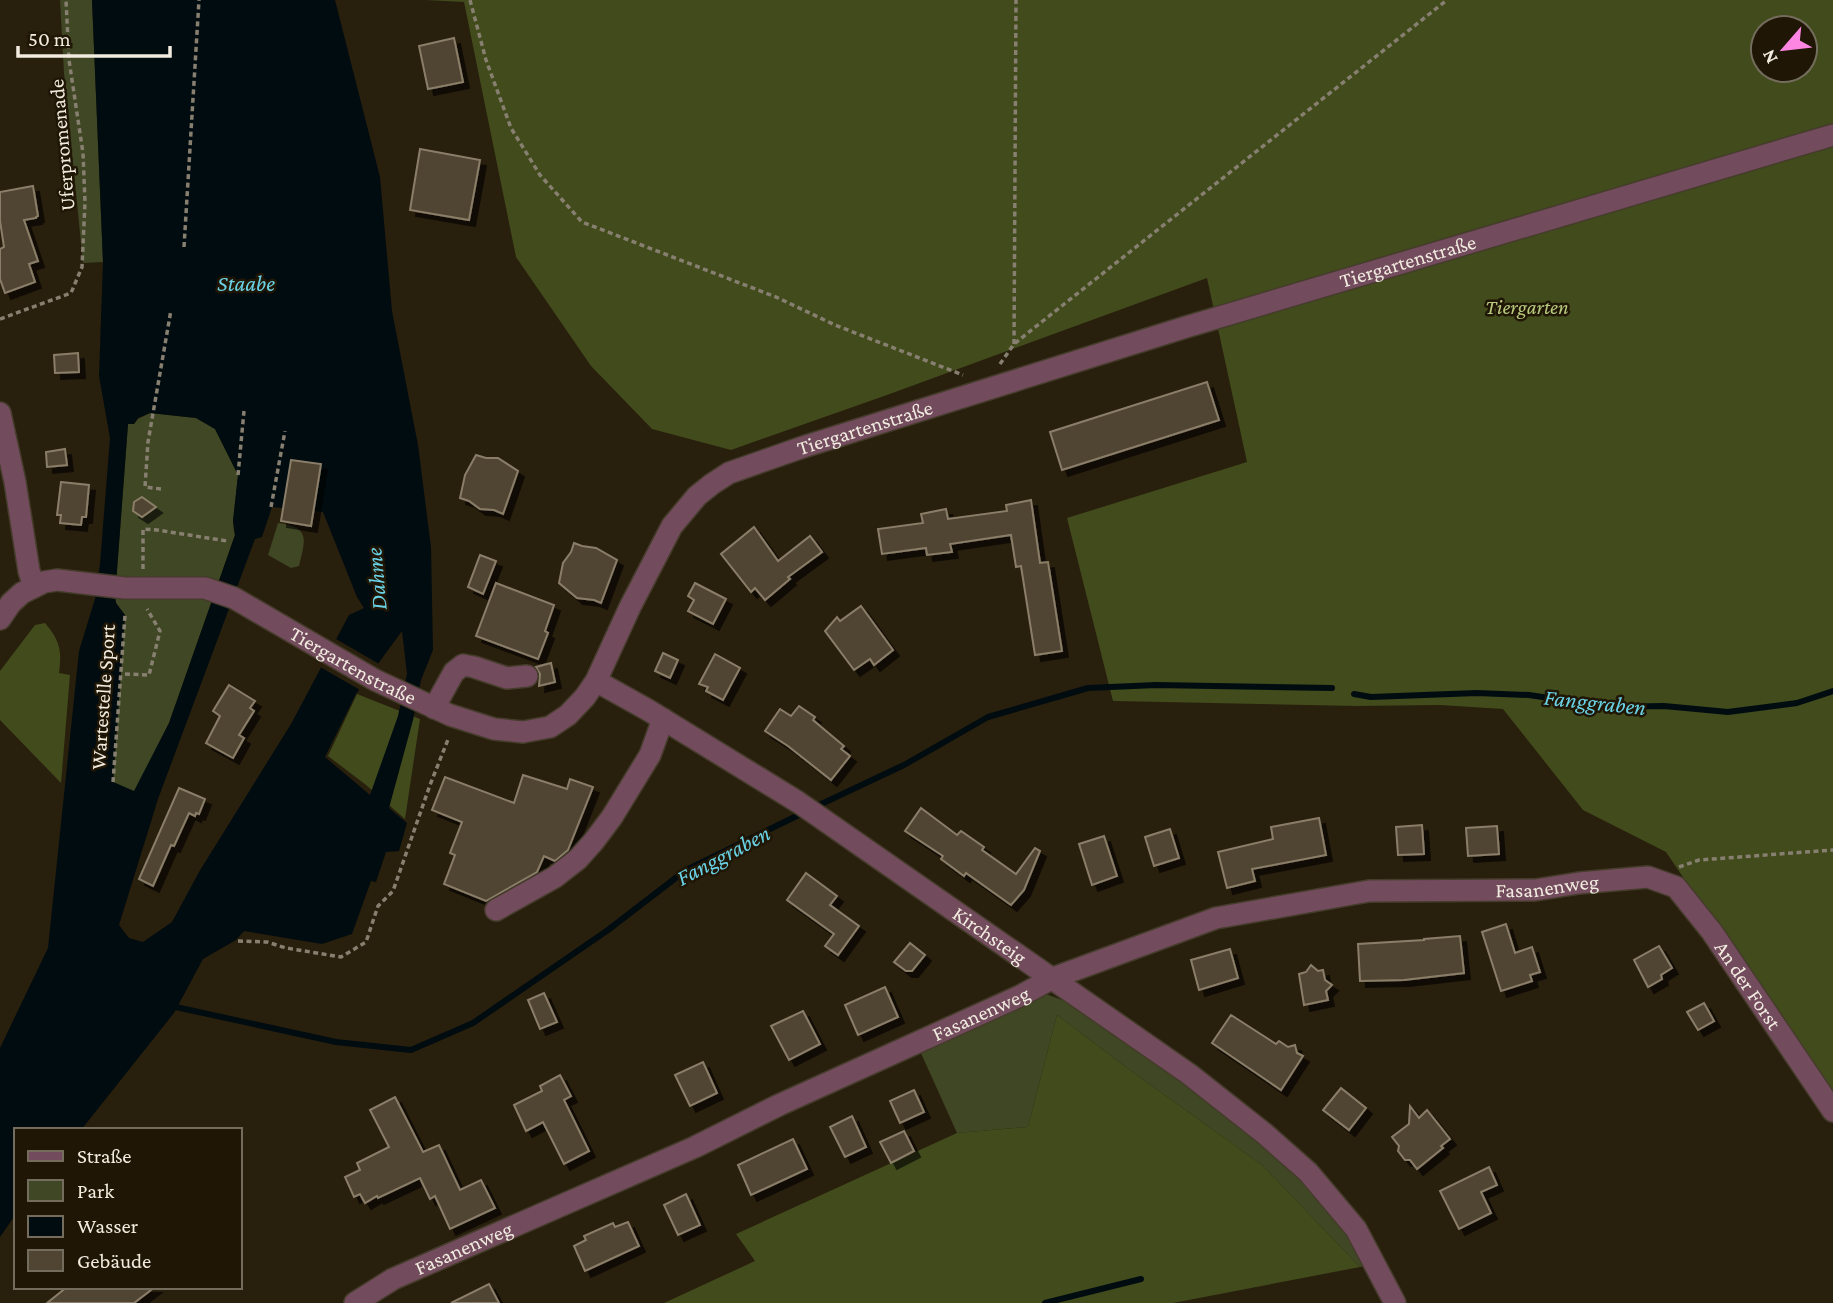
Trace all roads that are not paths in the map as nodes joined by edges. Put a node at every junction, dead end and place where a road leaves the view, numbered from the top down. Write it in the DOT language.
graph roads {
  1 [pos="1833,135"];
  2 [pos="0,413"];
  3 [pos="34,587"];
  4 [pos="0,619"];
  5 [pos="527,676"];
  6 [pos="596,681"];
  7 [pos="429,705"];
  8 [pos="663,719"];
  9 [pos="1648,877"];
  10 [pos="496,910"];
  11 [pos="1053,978"];
  12 [pos="1833,1111"];
  13 [pos="355,1303"];
  14 [pos="1395,1303"];
  1 -- 6 [label="street, Tiergartenstraße"];
  2 -- 3 [label="street"];
  3 -- 4 [label="street"];
  3 -- 7 [label="street, Tiergartenstraße"];
  5 -- 7 [label="street"];
  6 -- 7 [label="street, Tiergartenstraße"];
  6 -- 8 [label="street, Kirchsteig"];
  8 -- 10 [label="street"];
  8 -- 11 [label="street, Kirchsteig"];
  9 -- 11 [label="street, Fasanenweg"];
  9 -- 12 [label="street, An der Forst"];
  11 -- 13 [label="street, Fasanenweg"];
  11 -- 14 [label="street, Kirchsteig"];
}
